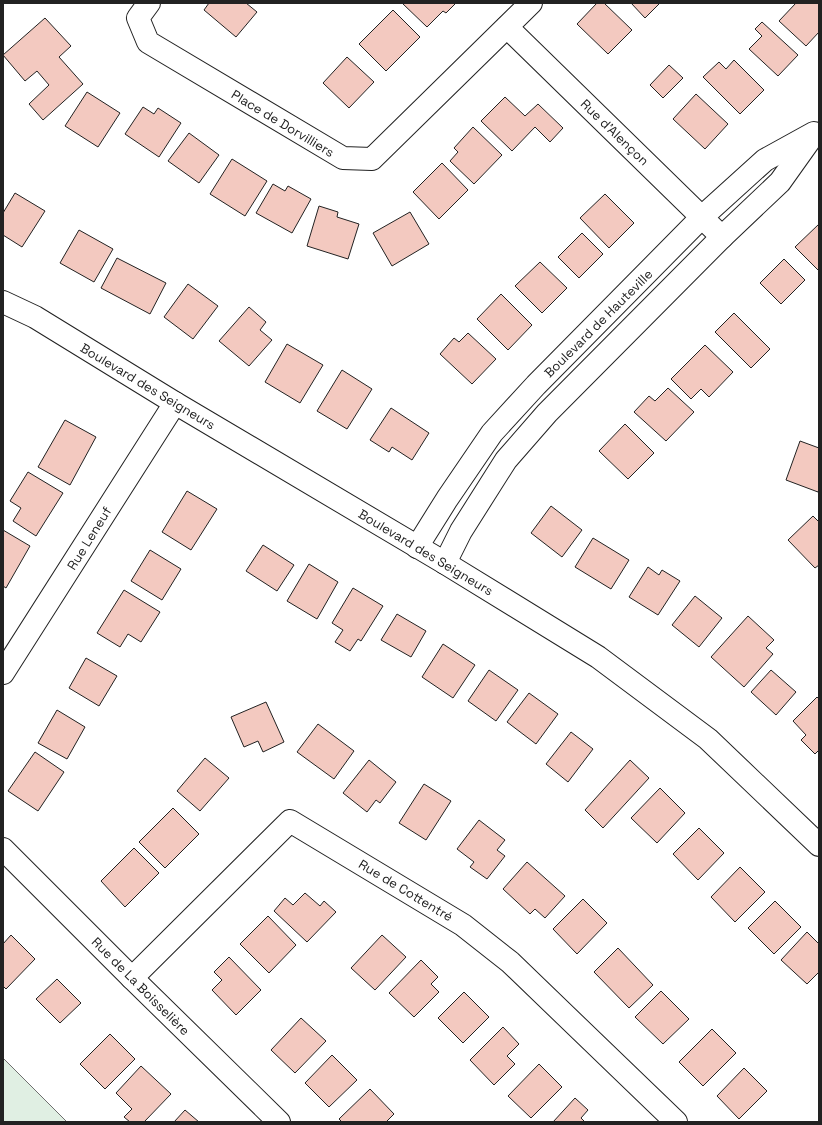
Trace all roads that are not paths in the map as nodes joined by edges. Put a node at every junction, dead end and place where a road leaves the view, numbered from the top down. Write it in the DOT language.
graph roads {
  1 [pos="149,3"];
  2 [pos="531,3"];
  3 [pos="507,27"];
  4 [pos="817,131"];
  5 [pos="702,217"];
  6 [pos="722,238"];
  7 [pos="3,302"];
  8 [pos="175,403"];
  9 [pos="417,547"];
  10 [pos="445,563"];
  11 [pos="3,673"];
  12 [pos="819,845"];
  13 [pos="3,849"];
  14 [pos="132,978"];
  15 [pos="279,1122"];
  16 [pos="676,1122"];
  1 -- 3 [label="street, Place de Dorvilliers"];
  2 -- 3 [label="street, Place de Dorvilliers"];
  3 -- 5 [label="street, Rue d'Alençon"];
  4 -- 5 [label="street, Boulevard de Hauteville"];
  4 -- 6 [label="street, Boulevard de Hauteville"];
  5 -- 6 [label="street, Rue d'Alençon"];
  5 -- 9 [label="street, Boulevard de Hauteville"];
  6 -- 10 [label="street, Boulevard de Hauteville"];
  7 -- 8 [label="street, Boulevard des Seigneurs"];
  8 -- 9 [label="street, Boulevard des Seigneurs"];
  8 -- 11 [label="street, Rue Leneuf"];
  9 -- 10 [label="street, Boulevard des Seigneurs"];
  10 -- 12 [label="street, Boulevard des Seigneurs"];
  13 -- 14 [label="street, Rue de La Boisselière"];
  14 -- 15 [label="street, Rue de La Boisselière"];
  14 -- 16 [label="street, Rue de Cottentré"];
}
